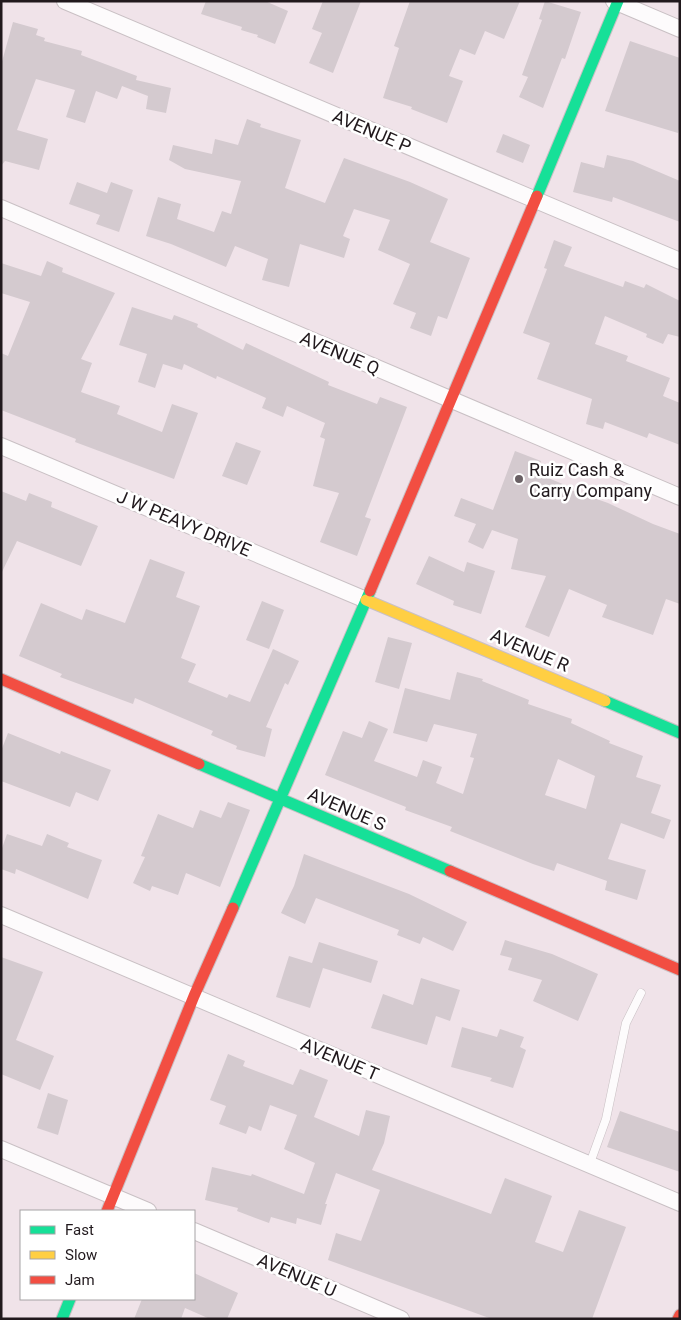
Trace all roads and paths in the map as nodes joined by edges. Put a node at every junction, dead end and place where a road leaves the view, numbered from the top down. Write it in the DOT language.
graph roads {
  1 [pos="65,1"];
  2 [pos="617,2"];
  3 [pos="680,29"];
  4 [pos="535,200"];
  5 [pos="1,208"];
  6 [pos="680,261"];
  7 [pos="451,401"];
  8 [pos="1,446"];
  9 [pos="680,497"];
  10 [pos="366,600"];
  11 [pos="1,679"];
  12 [pos="680,733"];
  13 [pos="281,800"];
  14 [pos="1,915"];
  15 [pos="680,970"];
  16 [pos="641,992"];
  17 [pos="194,996"];
  18 [pos="1,1149"];
  19 [pos="589,1166"];
  20 [pos="680,1203"];
  21 [pos="110,1204"];
  22 [pos="143,1210"];
  23 [pos="195,1231"];
  24 [pos="70,1300"];
  25 [pos="62,1319"];
  26 [pos="401,1319"];
  1 -- 4 [label="street, AVENUE P"];
  2 -- 3 [label="street"];
  2 -- 4 [label="main road"];
  4 -- 6 [label="street, AVENUE P"];
  4 -- 7 [label="main road"];
  5 -- 7 [label="street, AVENUE Q"];
  7 -- 9 [label="street, AVENUE Q"];
  7 -- 10 [label="main road"];
  8 -- 10 [label="street, J W PEAVY DRIVE"];
  10 -- 12 [label="main road, AVENUE R"];
  10 -- 13 [label="main road"];
  11 -- 13 [label="main road, AVENUE S"];
  13 -- 15 [label="main road, AVENUE S"];
  13 -- 17 [label="main road"];
  14 -- 17 [label="street, AVENUE T"];
  16 -- 19 [label="lane"];
  17 -- 19 [label="street, AVENUE T"];
  17 -- 21 [label="main road"];
  18 -- 21 [label="street"];
  19 -- 20 [label="street, AVENUE T"];
  21 -- 22 [label="street"];
  23 -- 26 [label="street, AVENUE U"];
  24 -- 25 [label="main road"];
}
